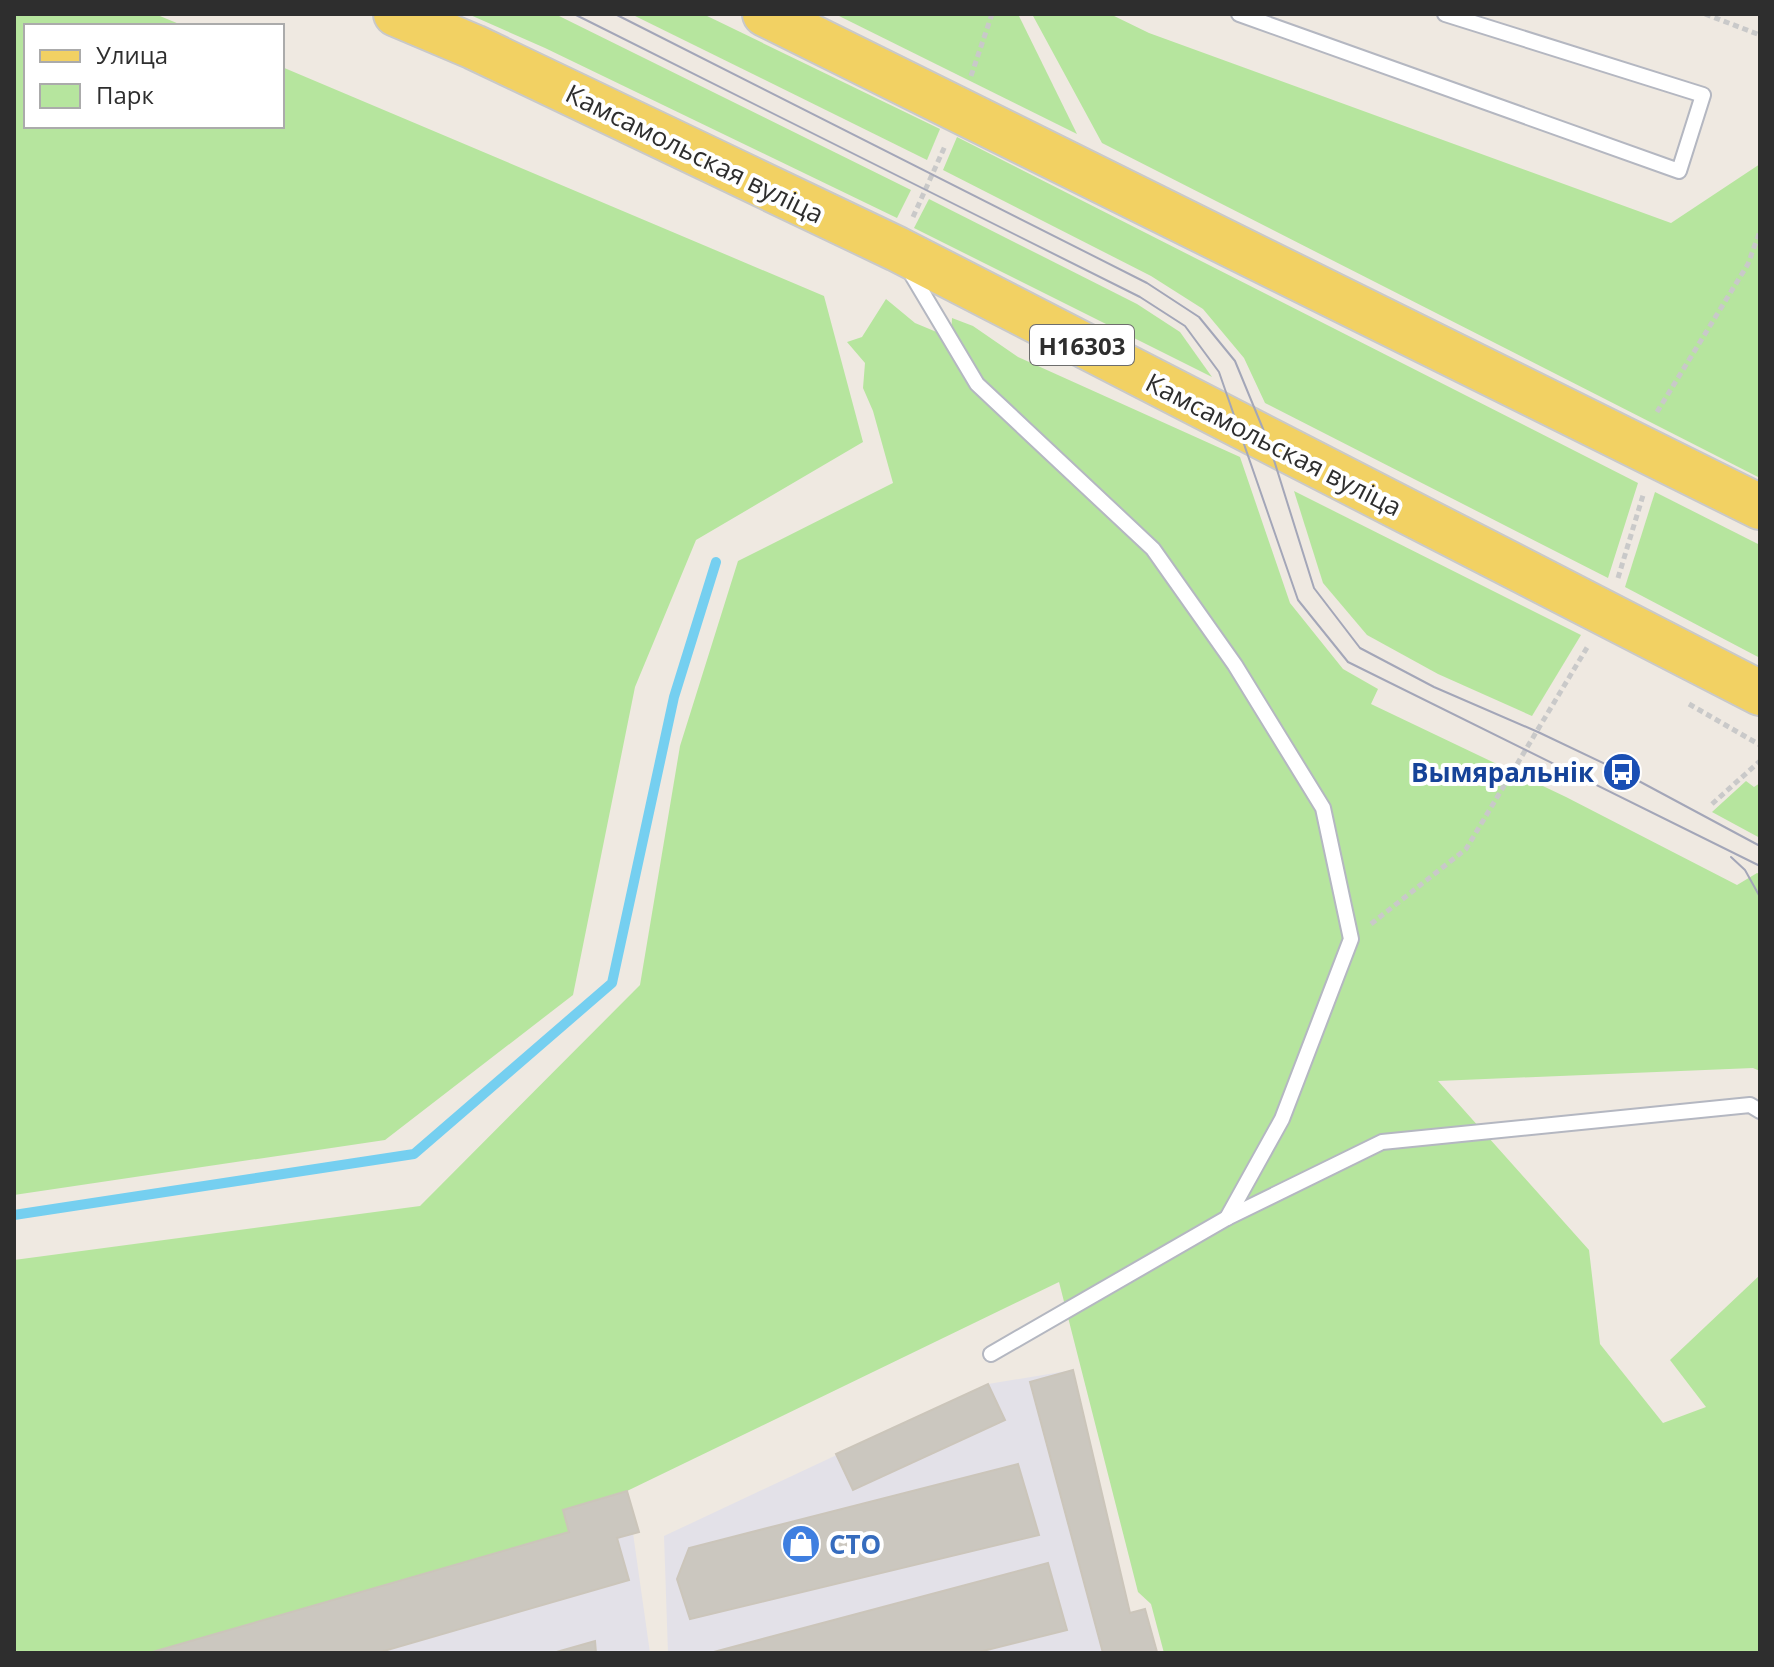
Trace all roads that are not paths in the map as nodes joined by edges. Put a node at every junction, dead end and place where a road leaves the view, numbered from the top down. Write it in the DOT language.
graph roads {
  1 [pos="396,14"];
  2 [pos="765,14"];
  3 [pos="1239,14"];
  4 [pos="1445,14"];
  5 [pos="1475,19"];
  6 [pos="897,249"];
  7 [pos="1760,507"];
  8 [pos="1760,693"];
  9 [pos="1760,1111"];
  10 [pos="1227,1218"];
  11 [pos="991,1354"];
  1 -- 6 [label="main road, Камсамольская вуліца / Н16303"];
  2 -- 7 [label="main road"];
  3 -- 5 [label="lane"];
  4 -- 5 [label="lane"];
  6 -- 8 [label="main road, Камсамольская вуліца / Н16303"];
  6 -- 10 [label="lane"];
  9 -- 10 [label="lane"];
  10 -- 11 [label="lane"];
}
